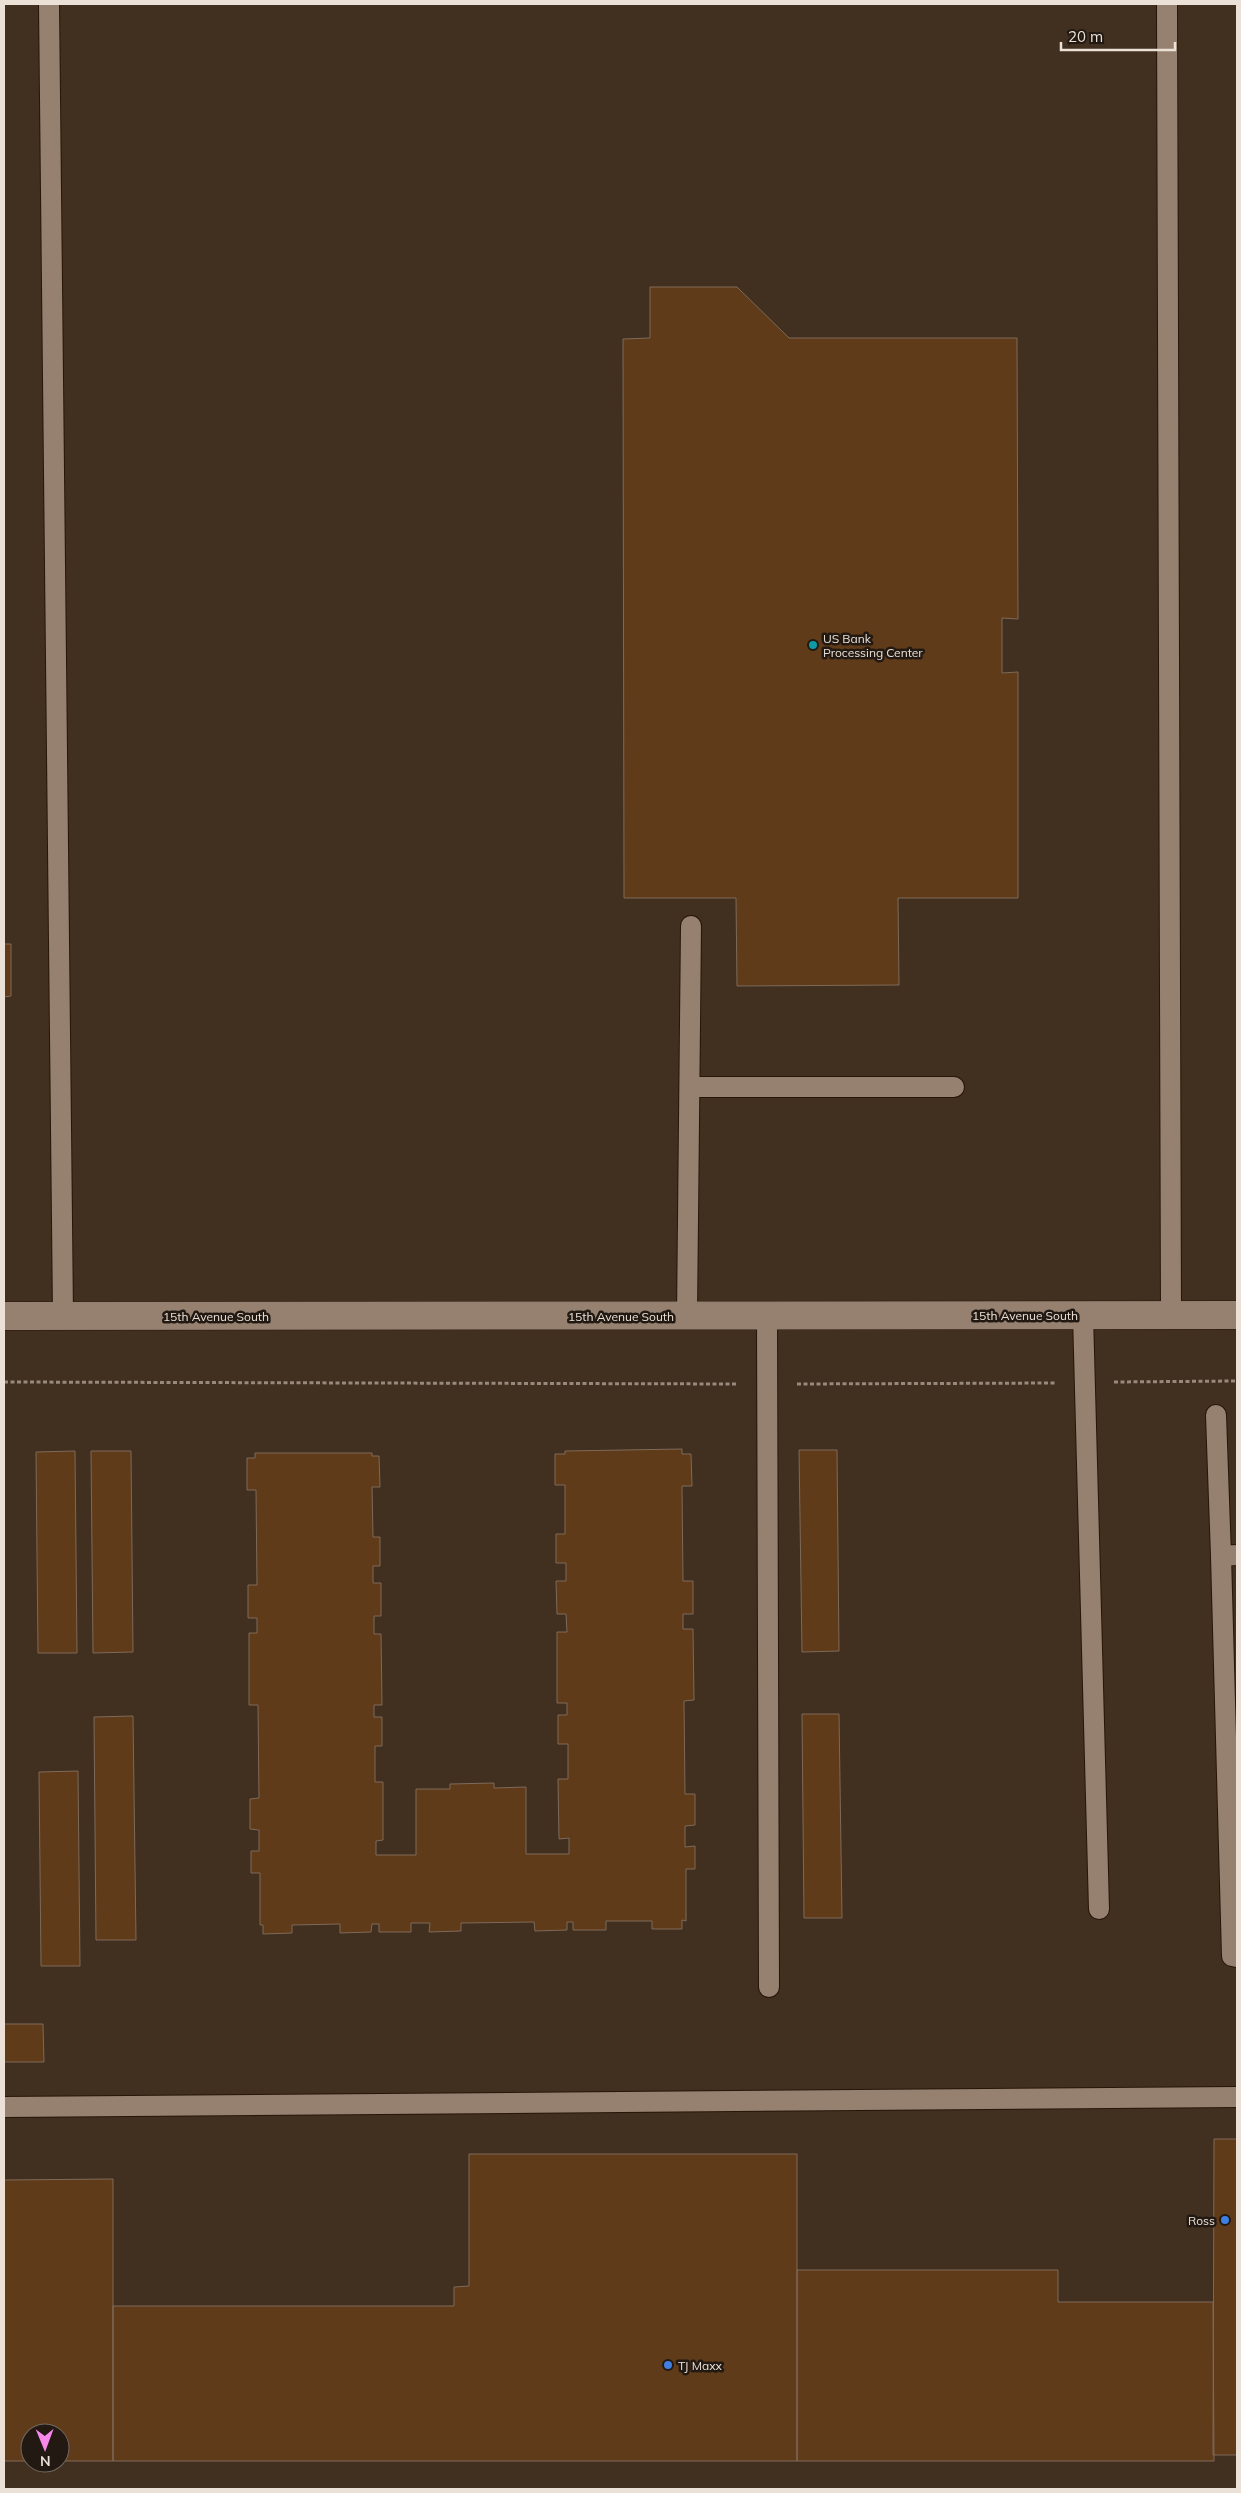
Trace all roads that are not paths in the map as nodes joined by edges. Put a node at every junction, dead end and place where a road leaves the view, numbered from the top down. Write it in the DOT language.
graph roads {
  1 [pos="49,4"];
  2 [pos="1167,4"];
  3 [pos="691,926"];
  4 [pos="690,1087"];
  5 [pos="954,1087"];
  6 [pos="1237,1314"];
  7 [pos="63,1315"];
  8 [pos="1084,1315"];
  9 [pos="1171,1315"];
  10 [pos="4,1316"];
  11 [pos="687,1316"];
  12 [pos="767,1316"];
  13 [pos="1216,1414"];
  14 [pos="1229,1556"];
  15 [pos="1100,1909"];
  16 [pos="1237,1957"];
  17 [pos="769,1987"];
  18 [pos="1237,2096"];
  19 [pos="4,2107"];
  1 -- 7 [label="lane"];
  2 -- 9 [label="lane"];
  3 -- 4 [label="lane"];
  4 -- 5 [label="lane"];
  4 -- 11 [label="lane"];
  6 -- 9 [label="street, 15th Avenue South"];
  7 -- 10 [label="street, 15th Avenue South"];
  7 -- 11 [label="street, 15th Avenue South"];
  8 -- 9 [label="street, 15th Avenue South"];
  8 -- 12 [label="street, 15th Avenue South"];
  8 -- 15 [label="lane"];
  11 -- 12 [label="street, 15th Avenue South"];
  12 -- 17 [label="lane"];
  13 -- 14 [label="lane"];
  14 -- 16 [label="lane"];
  18 -- 19 [label="lane"];
}
